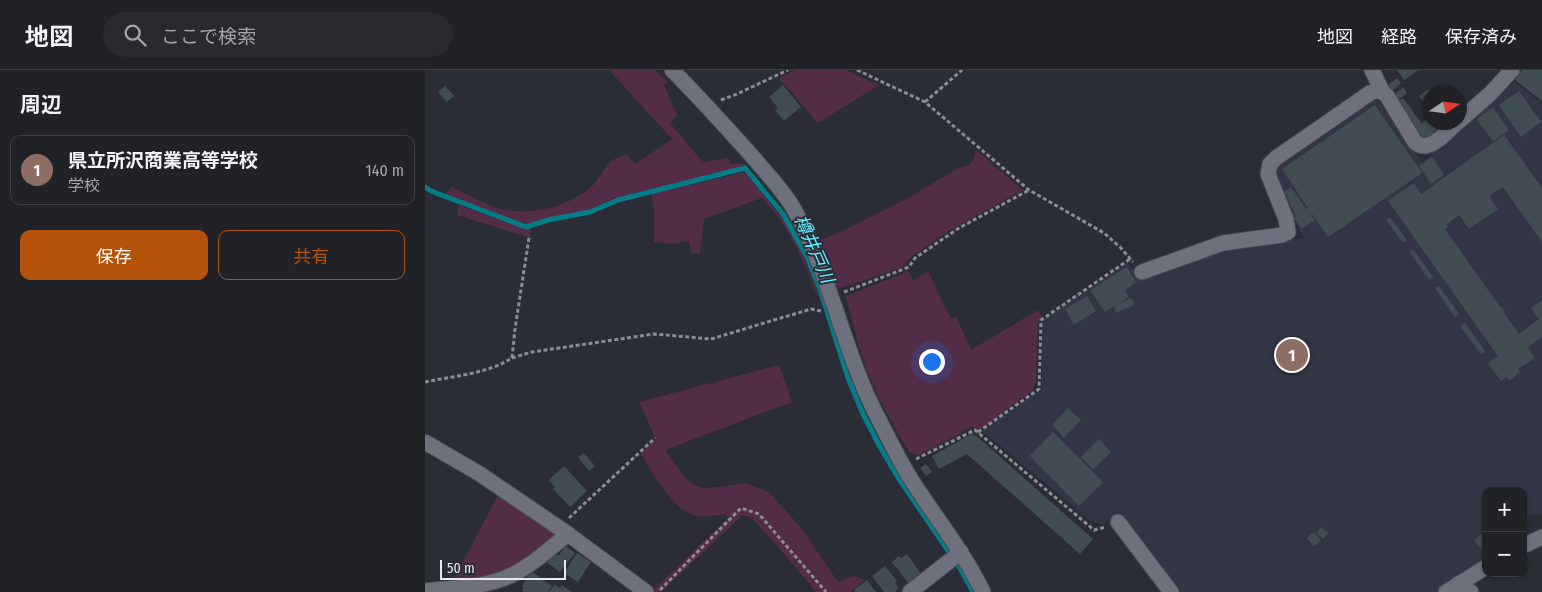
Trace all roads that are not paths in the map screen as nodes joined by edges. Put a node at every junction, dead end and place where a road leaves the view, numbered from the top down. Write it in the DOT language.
graph roads {
  1 [pos="672,70"];
  2 [pos="1372,70"];
  3 [pos="1512,70"];
  4 [pos="1382,91"];
  5 [pos="1467,115"];
  6 [pos="1449,130"];
  7 [pos="1142,272"];
  8 [pos="425,442"];
  9 [pos="1118,522"];
  10 [pos="563,531"];
  11 [pos="1542,537"];
  12 [pos="1527,544"];
  13 [pos="961,552"];
  14 [pos="1482,570"];
  15 [pos="1459,589"];
  16 [pos="425,591"];
  17 [pos="646,592"];
  18 [pos="910,592"];
  19 [pos="983,592"];
  20 [pos="1171,592"];
  1 -- 13 [label="street"];
  2 -- 4 [label="street"];
  3 -- 5 [label="street"];
  4 -- 6 [label="street"];
  4 -- 7 [label="street"];
  8 -- 10 [label="street"];
  9 -- 20 [label="street"];
  10 -- 16 [label="street"];
  10 -- 17 [label="street"];
  11 -- 12 [label="street"];
  13 -- 18 [label="street"];
  13 -- 19 [label="street"];
  14 -- 15 [label="street"];
}
